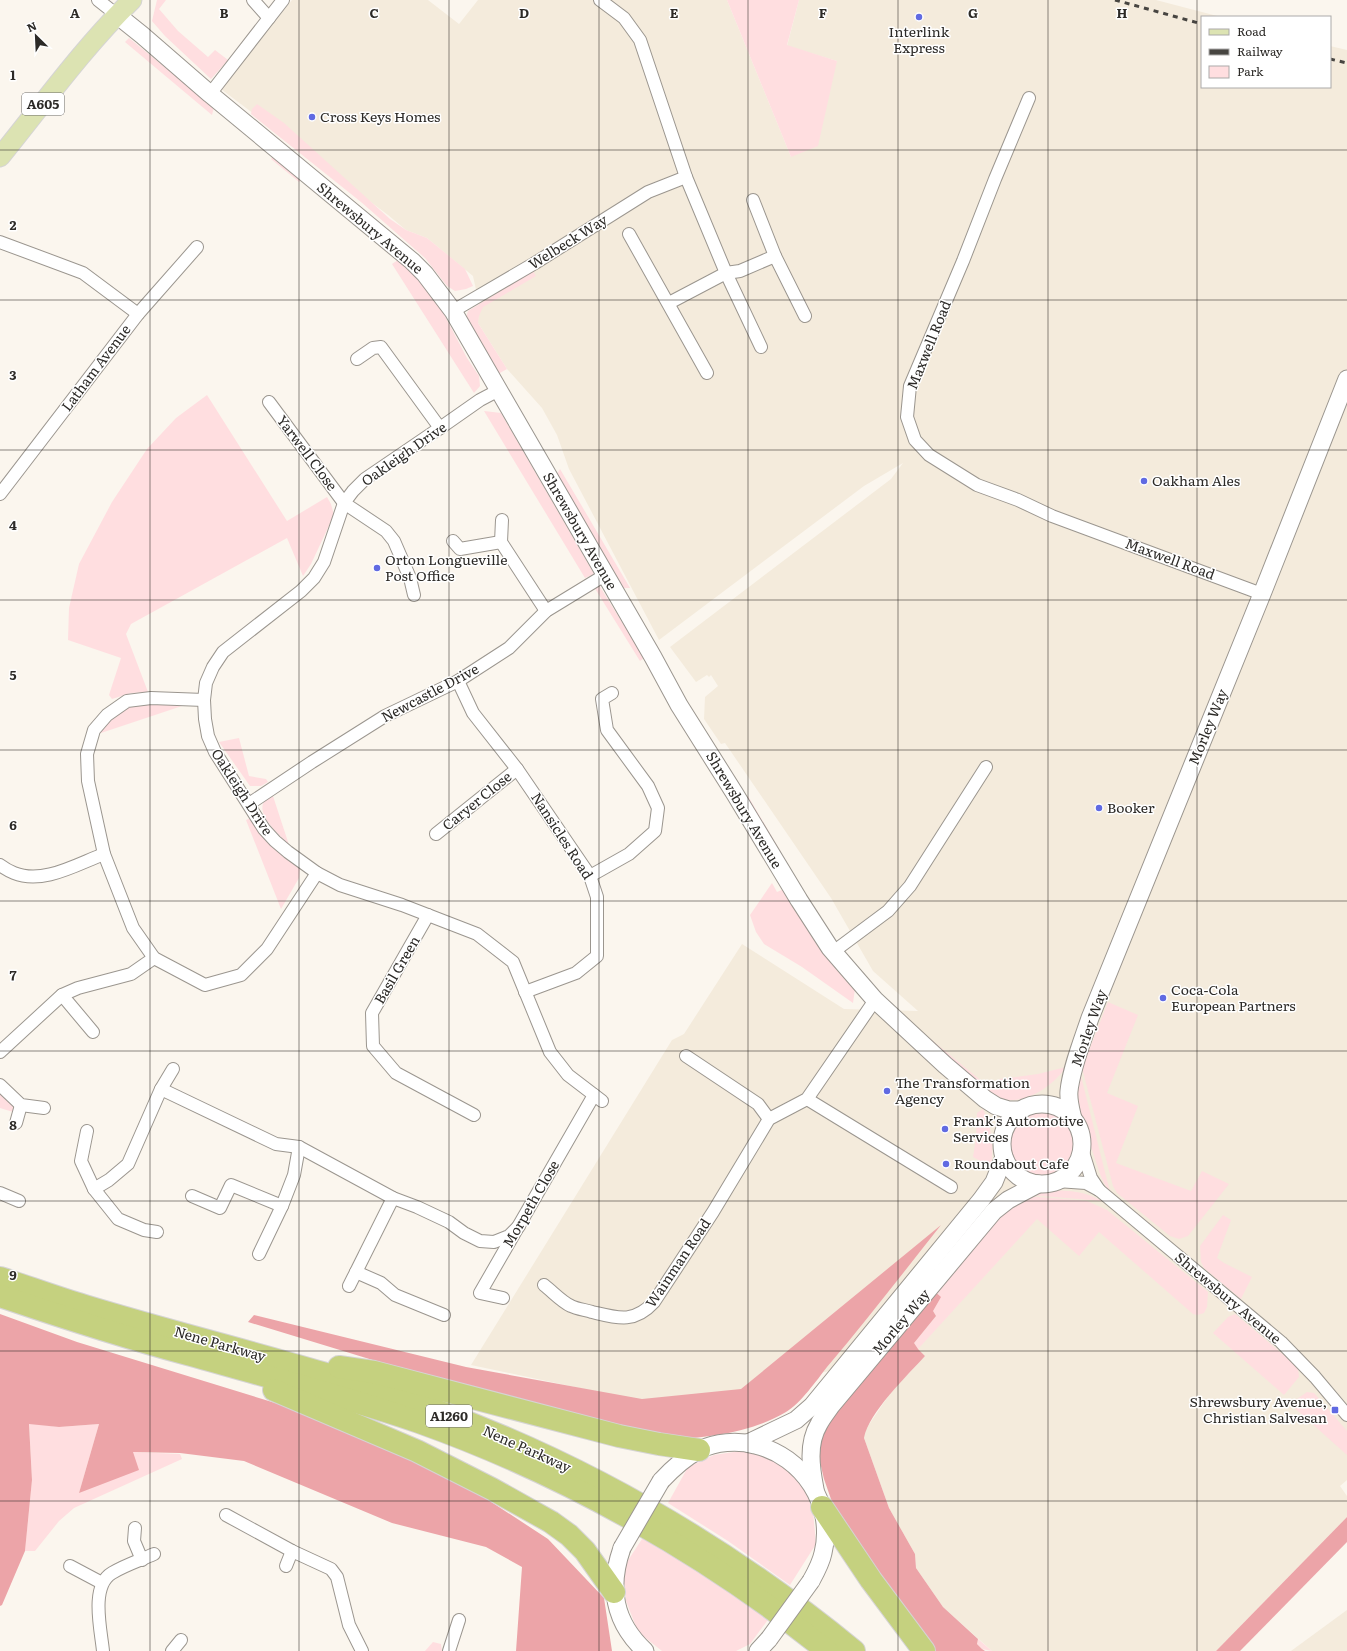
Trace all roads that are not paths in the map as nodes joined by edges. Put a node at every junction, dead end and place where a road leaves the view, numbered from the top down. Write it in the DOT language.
graph roads {
  1 [pos="98,0"];
  2 [pos="132,0"];
  3 [pos="253,0"];
  4 [pos="282,0"];
  5 [pos="600,0"];
  6 [pos="117,15"];
  7 [pos="268,18"];
  8 [pos="210,94"];
  9 [pos="1029,98"];
  10 [pos="0,157"];
  11 [pos="686,177"];
  12 [pos="753,200"];
  13 [pos="629,234"];
  14 [pos="0,242"];
  15 [pos="197,247"];
  16 [pos="775,256"];
  17 [pos="726,273"];
  18 [pos="669,303"];
  19 [pos="453,311"];
  20 [pos="138,314"];
  21 [pos="805,316"];
  22 [pos="761,347"];
  23 [pos="357,359"];
  24 [pos="707,373"];
  25 [pos="1347,378"];
  26 [pos="500,390"];
  27 [pos="269,402"];
  28 [pos="440,428"];
  29 [pos="0,494"];
  30 [pos="344,503"];
  31 [pos="502,520"];
  32 [pos="453,541"];
  33 [pos="501,542"];
  34 [pos="605,575"];
  35 [pos="1262,594"];
  36 [pos="414,595"];
  37 [pos="546,611"];
  38 [pos="458,681"];
  39 [pos="612,693"];
  40 [pos="204,700"];
  41 [pos="986,768"];
  42 [pos="517,769"];
  43 [pos="248,804"];
  44 [pos="436,834"];
  45 [pos="104,854"];
  46 [pos="0,865"];
  47 [pos="317,873"];
  48 [pos="590,876"];
  49 [pos="428,915"];
  50 [pos="833,952"];
  51 [pos="154,958"];
  52 [pos="525,992"];
  53 [pos="62,995"];
  54 [pos="875,1000"];
  55 [pos="93,1032"];
  56 [pos="0,1052"];
  57 [pos="686,1056"];
  58 [pos="173,1069"];
  59 [pos="1072,1076"];
  60 [pos="0,1085"];
  61 [pos="161,1089"];
  62 [pos="598,1098"];
  63 [pos="985,1098"];
  64 [pos="807,1099"];
  65 [pos="1036,1104"];
  66 [pos="21,1105"];
  67 [pos="44,1108"];
  68 [pos="1021,1110"];
  69 [pos="474,1115"];
  70 [pos="769,1119"];
  71 [pos="1073,1119"];
  72 [pos="16,1123"];
  73 [pos="87,1131"];
  74 [pos="299,1147"];
  75 [pos="1003,1149"];
  76 [pos="1082,1149"];
  77 [pos="1057,1181"];
  78 [pos="1038,1184"];
  79 [pos="951,1187"];
  80 [pos="94,1189"];
  81 [pos="1099,1190"];
  82 [pos="0,1193"];
  83 [pos="192,1196"];
  84 [pos="392,1198"];
  85 [pos="19,1201"];
  86 [pos="282,1206"];
  87 [pos="519,1226"];
  88 [pos="156,1232"];
  89 [pos="259,1254"];
  90 [pos="356,1272"];
  91 [pos="0,1278"];
  92 [pos="544,1285"];
  93 [pos="349,1286"];
  94 [pos="0,1296"];
  95 [pos="503,1298"];
  96 [pos="444,1315"];
  97 [pos="186,1354"];
  98 [pos="265,1356"];
  99 [pos="1347,1415"];
  100 [pos="748,1443"];
  101 [pos="699,1450"];
  102 [pos="818,1498"];
  103 [pos="226,1514"];
  104 [pos="135,1528"];
  105 [pos="292,1551"];
  106 [pos="154,1554"];
  107 [pos="142,1560"];
  108 [pos="70,1566"];
  109 [pos="286,1566"];
  110 [pos="102,1583"];
  111 [pos="614,1592"];
  112 [pos="459,1620"];
  113 [pos="625,1627"];
  114 [pos="181,1640"];
  115 [pos="763,1645"];
  116 [pos="103,1651"];
  117 [pos="172,1651"];
  118 [pos="362,1651"];
  119 [pos="449,1651"];
  120 [pos="631,1651"];
  121 [pos="645,1651"];
  122 [pos="827,1651"];
  123 [pos="854,1651"];
  124 [pos="924,1651"];
  1 -- 6 [label="street"];
  2 -- 6 [label="main road, A605"];
  3 -- 7 [label="street"];
  4 -- 7 [label="street"];
  5 -- 11 [label="street"];
  6 -- 8 [label="street, Shrewsbury Avenue"];
  6 -- 10 [label="main road, A605"];
  7 -- 8 [label="street"];
  8 -- 19 [label="street, Shrewsbury Avenue"];
  9 -- 35 [label="street, Maxwell Road"];
  11 -- 17 [label="street"];
  11 -- 19 [label="street, Welbeck Way"];
  12 -- 16 [label="street"];
  13 -- 18 [label="street, Welbeck Way"];
  14 -- 20 [label="street"];
  15 -- 20 [label="street, Latham Avenue"];
  16 -- 17 [label="street"];
  16 -- 21 [label="street"];
  17 -- 18 [label="street"];
  17 -- 22 [label="street"];
  18 -- 24 [label="street, Welbeck Way"];
  19 -- 26 [label="street, Shrewsbury Avenue"];
  20 -- 29 [label="street, Latham Avenue"];
  23 -- 28 [label="street"];
  25 -- 35 [label="street, Morley Way"];
  26 -- 28 [label="street, Oakleigh Drive"];
  26 -- 34 [label="street, Shrewsbury Avenue"];
  27 -- 30 [label="street, Yarwell Close"];
  28 -- 30 [label="street, Oakleigh Drive"];
  30 -- 36 [label="street, Yarwell Close"];
  30 -- 40 [label="street, Oakleigh Drive"];
  31 -- 33 [label="street"];
  32 -- 33 [label="street"];
  33 -- 37 [label="street"];
  34 -- 37 [label="street, Newcastle Drive"];
  34 -- 50 [label="street, Shrewsbury Avenue"];
  35 -- 59 [label="street, Morley Way"];
  37 -- 38 [label="street, Newcastle Drive"];
  38 -- 42 [label="street, Nansicles Road"];
  38 -- 43 [label="street, Newcastle Drive"];
  39 -- 48 [label="street"];
  40 -- 43 [label="street, Oakleigh Drive"];
  40 -- 45 [label="street"];
  41 -- 50 [label="street"];
  42 -- 44 [label="street, Caryer Close"];
  42 -- 48 [label="street, Nansicles Road"];
  43 -- 47 [label="street, Oakleigh Drive"];
  45 -- 46 [label="street"];
  45 -- 51 [label="street"];
  47 -- 49 [label="street, Oakleigh Drive"];
  47 -- 51 [label="street"];
  48 -- 52 [label="street, Nansicles Road"];
  49 -- 52 [label="street, Oakleigh Drive"];
  49 -- 69 [label="street, Basil Green"];
  50 -- 54 [label="street, Shrewsbury Avenue"];
  51 -- 53 [label="street"];
  52 -- 62 [label="street, Oakleigh Drive"];
  53 -- 55 [label="street"];
  53 -- 56 [label="street"];
  54 -- 63 [label="street, Shrewsbury Avenue"];
  54 -- 64 [label="street"];
  57 -- 70 [label="street"];
  58 -- 61 [label="street"];
  59 -- 65 [label="street, Morley Way"];
  59 -- 71 [label="street, Morley Way"];
  60 -- 66 [label="street"];
  61 -- 74 [label="street"];
  61 -- 80 [label="street"];
  62 -- 87 [label="street, Morpeth Close"];
  63 -- 68 [label="street, Shrewsbury Avenue"];
  63 -- 75 [label="street, Shrewsbury Avenue"];
  64 -- 70 [label="street"];
  64 -- 79 [label="street"];
  65 -- 68 [label="street"];
  65 -- 71 [label="street"];
  66 -- 67 [label="street"];
  66 -- 72 [label="street"];
  68 -- 75 [label="street"];
  70 -- 92 [label="street, Wainman Road"];
  71 -- 76 [label="street"];
  73 -- 80 [label="street"];
  74 -- 84 [label="street"];
  74 -- 86 [label="street"];
  75 -- 78 [label="street"];
  75 -- 100 [label="street, Morley Way"];
  76 -- 77 [label="street"];
  76 -- 81 [label="street, Shrewsbury Avenue"];
  77 -- 78 [label="street"];
  77 -- 81 [label="street, Shrewsbury Avenue"];
  78 -- 102 [label="street, Morley Way"];
  80 -- 88 [label="street"];
  81 -- 99 [label="street, Shrewsbury Avenue"];
  82 -- 85 [label="street"];
  83 -- 86 [label="street"];
  84 -- 87 [label="street"];
  84 -- 90 [label="street"];
  86 -- 89 [label="street"];
  87 -- 95 [label="street, Morpeth Close"];
  90 -- 93 [label="street"];
  90 -- 96 [label="street"];
  91 -- 98 [label="highway, Nene Parkway / A1260"];
  94 -- 97 [label="highway, Nene Parkway / A1260"];
  97 -- 111 [label="highway"];
  97 -- 122 [label="highway, Nene Parkway / A1260"];
  98 -- 101 [label="highway"];
  98 -- 123 [label="highway, Nene Parkway / A1260"];
  100 -- 101 [label="street"];
  100 -- 102 [label="street"];
  101 -- 111 [label="street, bridge"];
  102 -- 115 [label="street, Morley Way, bridge"];
  102 -- 124 [label="highway"];
  103 -- 105 [label="street"];
  104 -- 107 [label="street"];
  105 -- 109 [label="street"];
  105 -- 118 [label="street"];
  106 -- 107 [label="street"];
  107 -- 110 [label="street"];
  108 -- 110 [label="street"];
  110 -- 116 [label="street"];
  111 -- 113 [label="street"];
  112 -- 119 [label="street"];
  113 -- 120 [label="street"];
  113 -- 121 [label="street"];
  114 -- 117 [label="street"];
}
